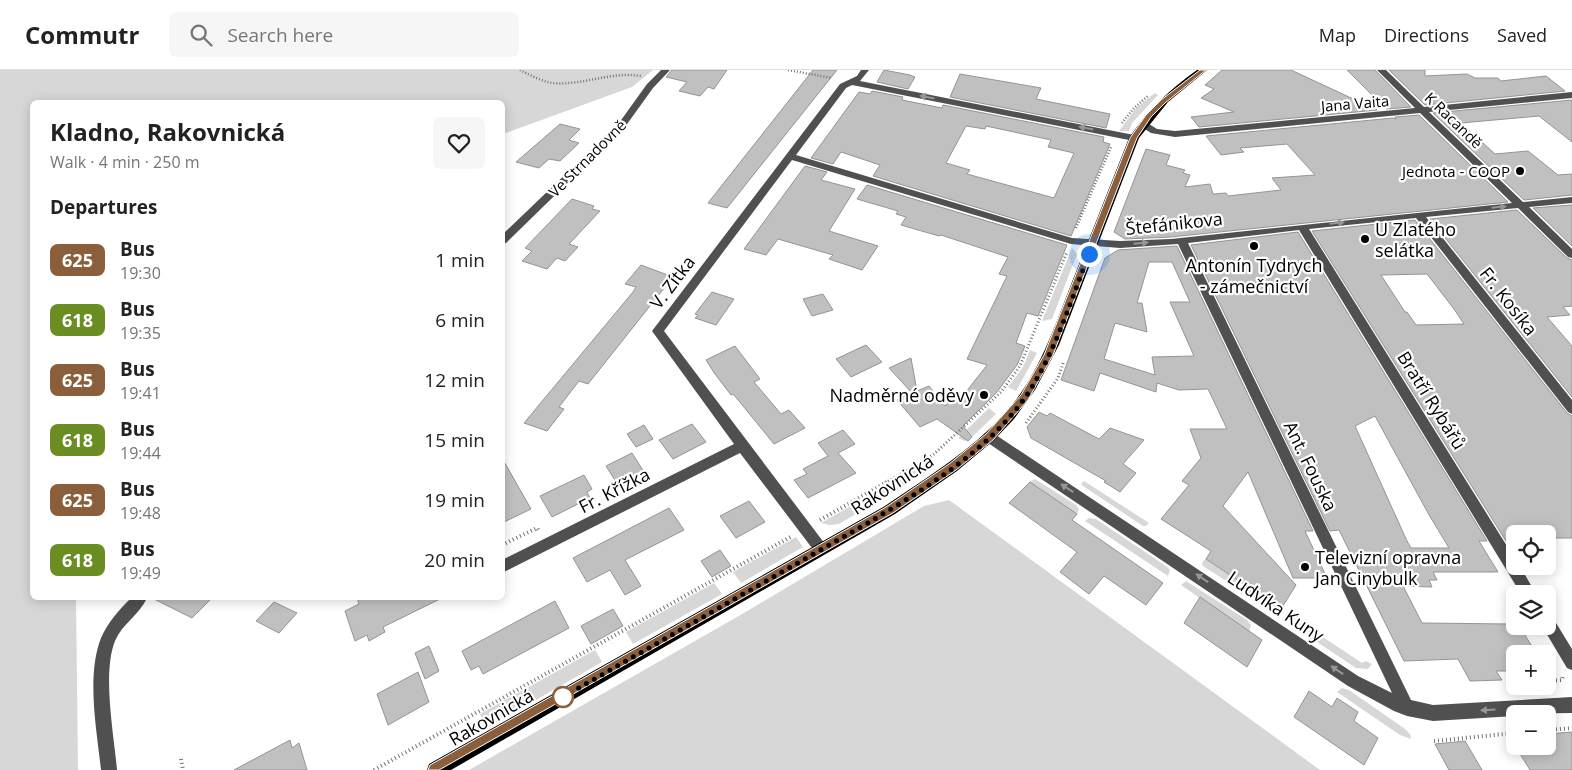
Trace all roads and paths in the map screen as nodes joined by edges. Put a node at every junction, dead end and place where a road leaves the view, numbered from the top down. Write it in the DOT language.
graph roads {
  1 [pos="520,70"];
  2 [pos="666,70"];
  3 [pos="788,70"];
  4 [pos="865,70"];
  5 [pos="1203,70"];
  6 [pos="1381,70"];
  7 [pos="852,82"];
  8 [pos="650,86"];
  9 [pos="1572,95"];
  10 [pos="1422,111"];
  11 [pos="1143,124"];
  12 [pos="1134,138"];
  13 [pos="1111,146"];
  14 [pos="790,156"];
  15 [pos="1572,200"];
  16 [pos="1520,205"];
  17 [pos="1419,215"];
  18 [pos="1302,227"];
  19 [pos="1074,234"];
  20 [pos="505,238"];
  21 [pos="1181,240"];
  22 [pos="1092,245"];
  23 [pos="1067,251"];
  24 [pos="1572,255"];
  25 [pos="1064,360"];
  26 [pos="1572,408"];
  27 [pos="1022,428"];
  28 [pos="989,437"];
  29 [pos="742,446"];
  30 [pos="814,520"];
  31 [pos="796,533"];
  32 [pos="820,548"];
  33 [pos="505,565"];
  34 [pos="1523,585"];
  35 [pos="138,600"];
  36 [pos="1555,635"];
  37 [pos="1572,663"];
  38 [pos="1572,705"];
  39 [pos="1407,708"];
  40 [pos="1572,728"];
  41 [pos="1556,729"];
  42 [pos="1506,734"];
  43 [pos="1434,741"];
  44 [pos="180,760"];
  45 [pos="108,770"];
  46 [pos="183,770"];
  47 [pos="374,770"];
  48 [pos="435,770"];
  1 -- 8 [label="path"];
  2 -- 8 [label="street, Ve Strnadovně"];
  3 -- 7 [label="path"];
  4 -- 7 [label="street, V. Zítka"];
  5 -- 11 [label="main road, Rakovnická"];
  6 -- 10 [label="street, K Racandě"];
  12 -- 7 [label="street, one-way"];
  7 -- 14 [label="street, V. Zítka"];
  8 -- 20 [label="street, Ve Strnadovně"];
  9 -- 10 [label="street, Jana Vaita"];
  10 -- 11 [label="street, Jana Vaita"];
  10 -- 16 [label="street, K Racandě"];
  11 -- 12 [label="main road, Rakovnická"];
  12 -- 22 [label="main road, Rakovnická"];
  13 -- 19 [label="path"];
  14 -- 22 [label="street, Štefánikova"];
  14 -- 29 [label="street, V. Zítka"];
  15 -- 16 [label="street, Štefánikova"];
  17 -- 16 [label="street, Štefánikova, one-way"];
  16 -- 24 [label="street, K Racandě"];
  18 -- 17 [label="street, Štefánikova, one-way"];
  17 -- 26 [label="street, Fr. Kosíka"];
  18 -- 21 [label="street, Štefánikova"];
  18 -- 34 [label="street, Bratří Rybářů"];
  22 -- 21 [label="street, Štefánikova, one-way"];
  21 -- 39 [label="street, Ant. Fouska"];
  22 -- 28 [label="main road, Rakovnická"];
  23 -- 30 [label="path"];
  25 -- 27 [label="path"];
  28 -- 32 [label="main road, Rakovnická"];
  39 -- 28 [label="street, Ludvíka Kuny, one-way"];
  29 -- 32 [label="street, V. Zítka"];
  29 -- 33 [label="street, Fr. Křížka"];
  31 -- 47 [label="path"];
  32 -- 48 [label="main road, Rakovnická"];
  35 -- 45 [label="street"];
  36 -- 37 [label="street"];
  38 -- 39 [label="street, Ludvíka Kuny, one-way"];
  40 -- 41 [label="path"];
  42 -- 43 [label="path"];
  44 -- 46 [label="path"];
}
